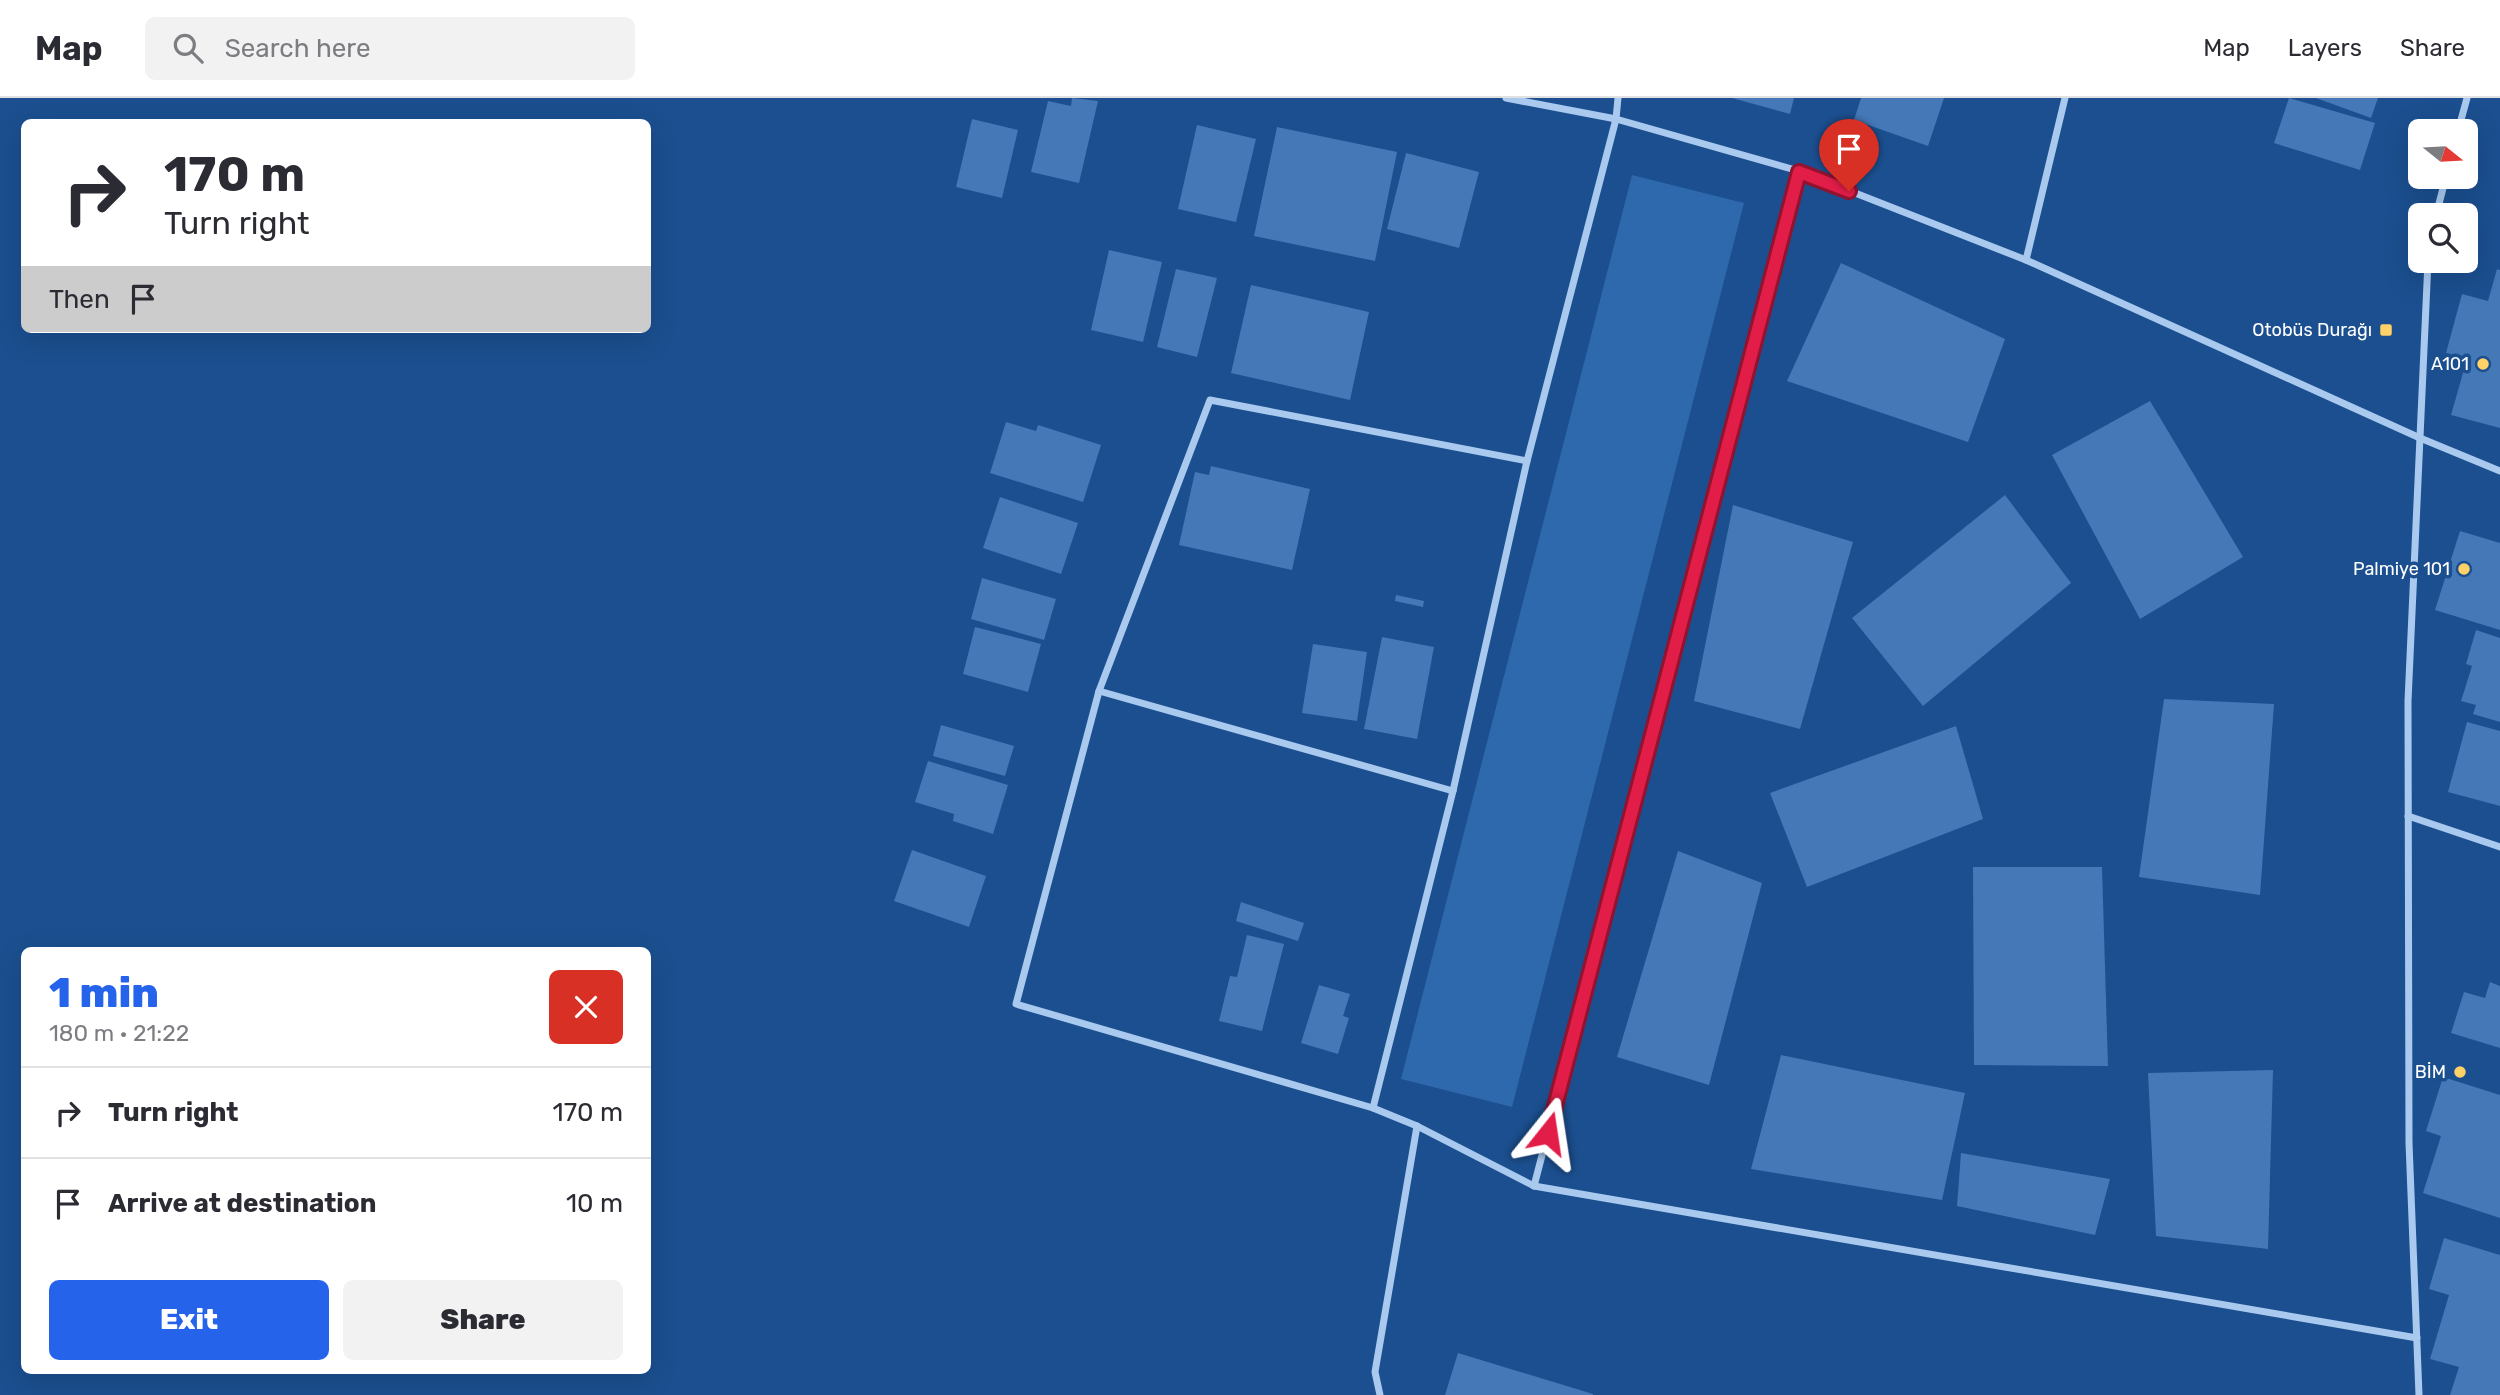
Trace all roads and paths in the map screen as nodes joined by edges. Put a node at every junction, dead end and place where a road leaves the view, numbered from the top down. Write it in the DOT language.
graph roads {
  1 [pos="1506,98"];
  2 [pos="1618,98"];
  3 [pos="2065,98"];
  4 [pos="2467,98"];
  5 [pos="1616,119"];
  6 [pos="2461,119"];
  7 [pos="1799,172"];
  8 [pos="2026,260"];
  9 [pos="2427,273"];
  10 [pos="2420,438"];
  11 [pos="1527,461"];
  12 [pos="2500,471"];
  13 [pos="1099,691"];
  14 [pos="1453,791"];
  15 [pos="2408,816"];
  16 [pos="2500,847"];
  17 [pos="1373,1108"];
  18 [pos="1417,1126"];
  19 [pos="1534,1186"];
  20 [pos="2417,1338"];
  21 [pos="1380,1395"];
  22 [pos="2419,1395"];
  1 -- 5 [label="street"];
  2 -- 5 [label="street"];
  3 -- 8 [label="street"];
  4 -- 6 [label="street"];
  5 -- 7 [label="street"];
  5 -- 11 [label="street"];
  7 -- 8 [label="street"];
  7 -- 19 [label="street"];
  8 -- 10 [label="street"];
  9 -- 10 [label="street"];
  10 -- 12 [label="street"];
  10 -- 15 [label="street"];
  11 -- 13 [label="street"];
  11 -- 14 [label="street"];
  13 -- 14 [label="street"];
  13 -- 17 [label="street"];
  14 -- 17 [label="street"];
  15 -- 16 [label="street"];
  15 -- 20 [label="street"];
  17 -- 18 [label="street"];
  18 -- 19 [label="street"];
  18 -- 21 [label="street"];
  19 -- 20 [label="street"];
  20 -- 22 [label="street"];
}
